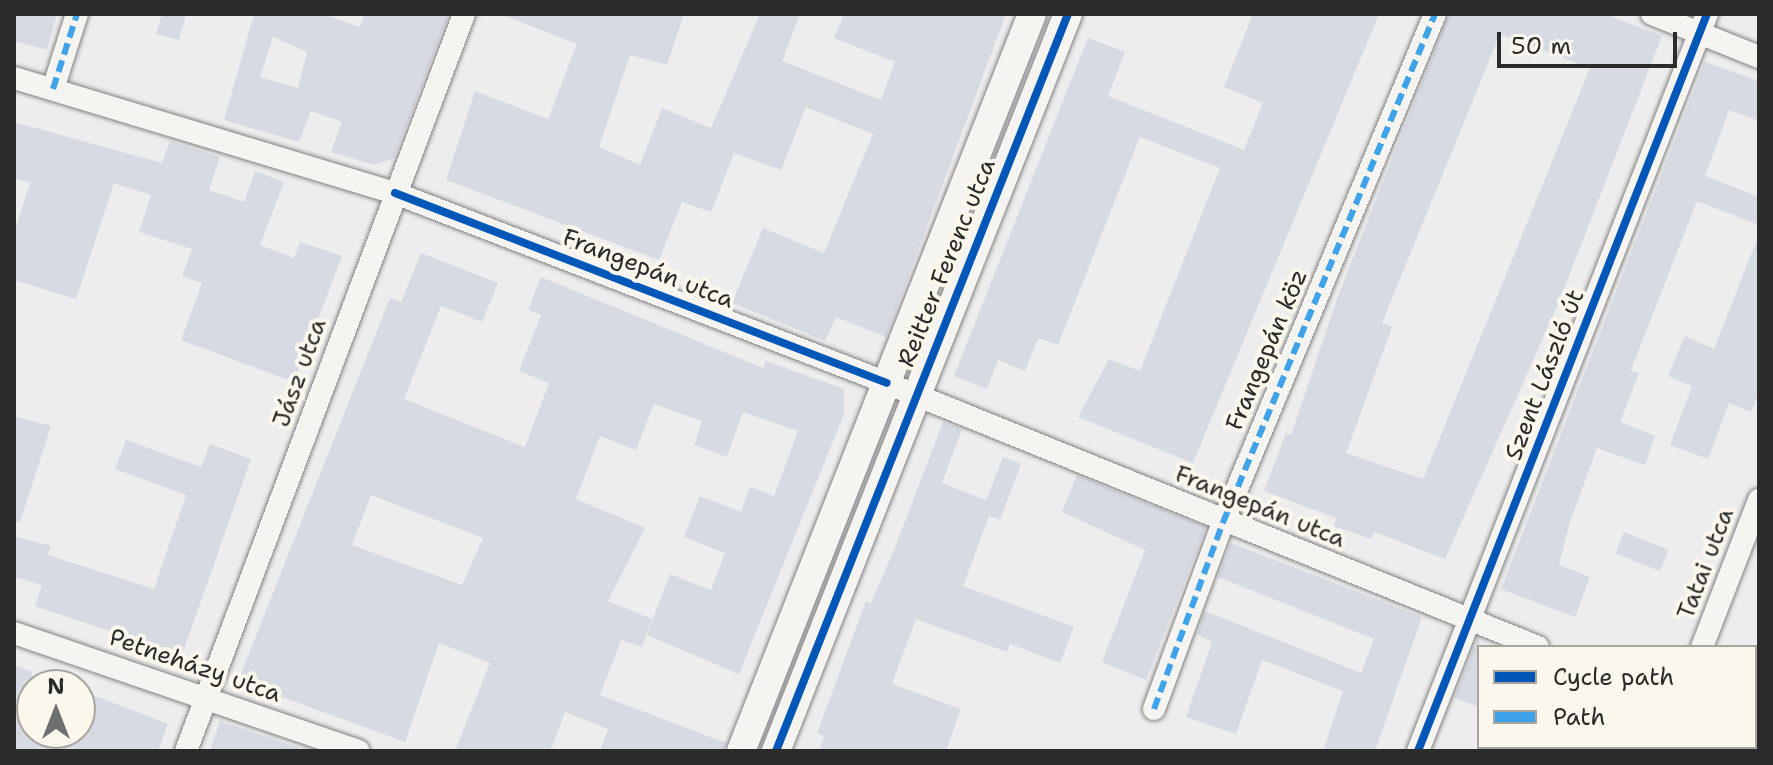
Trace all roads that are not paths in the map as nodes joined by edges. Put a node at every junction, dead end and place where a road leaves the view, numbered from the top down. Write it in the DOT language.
graph roads {
  1 [pos="77,14"];
  2 [pos="464,14"];
  3 [pos="1032,14"];
  4 [pos="1068,14"];
  5 [pos="1435,14"];
  6 [pos="1652,14"];
  7 [pos="1704,23"];
  8 [pos="1759,57"];
  9 [pos="14,78"];
  10 [pos="53,89"];
  11 [pos="985,135"];
  12 [pos="1015,147"];
  13 [pos="395,193"];
  14 [pos="887,383"];
  15 [pos="916,395"];
  16 [pos="1759,500"];
  17 [pos="1224,520"];
  18 [pos="1471,620"];
  19 [pos="14,633"];
  20 [pos="1533,645"];
  21 [pos="1703,645"];
  22 [pos="207,695"];
  23 [pos="1154,709"];
  24 [pos="186,751"];
  25 [pos="358,751"];
  26 [pos="741,751"];
  27 [pos="776,751"];
  28 [pos="1418,751"];
  1 -- 10 [label="street"];
  2 -- 13 [label="street, Jász utca"];
  3 -- 11 [label="street, Reitter Ferenc utca"];
  4 -- 12 [label="street, Reitter Ferenc utca"];
  5 -- 17 [label="street, Frangepán köz"];
  6 -- 7 [label="street"];
  7 -- 8 [label="street"];
  7 -- 18 [label="street, Szent László út"];
  9 -- 10 [label="street, Frangepán utca"];
  10 -- 13 [label="street, Frangepán utca"];
  11 -- 12 [label="street"];
  11 -- 14 [label="street, Reitter Ferenc utca"];
  12 -- 15 [label="street, Reitter Ferenc utca"];
  13 -- 14 [label="street, Frangepán utca"];
  13 -- 22 [label="street, Jász utca"];
  14 -- 15 [label="street, Frangepán utca"];
  14 -- 26 [label="street, Reitter Ferenc utca"];
  15 -- 17 [label="street, Frangepán utca"];
  15 -- 27 [label="street, Reitter Ferenc utca"];
  16 -- 21 [label="street, Tatai utca"];
  17 -- 18 [label="street, Frangepán utca"];
  17 -- 23 [label="street, Frangepán köz"];
  18 -- 20 [label="street, Frangepán utca"];
  18 -- 28 [label="street, Szent László út"];
  19 -- 22 [label="street, Petneházy utca"];
  22 -- 24 [label="street, Jász utca"];
  22 -- 25 [label="street, Petneházy utca"];
}
